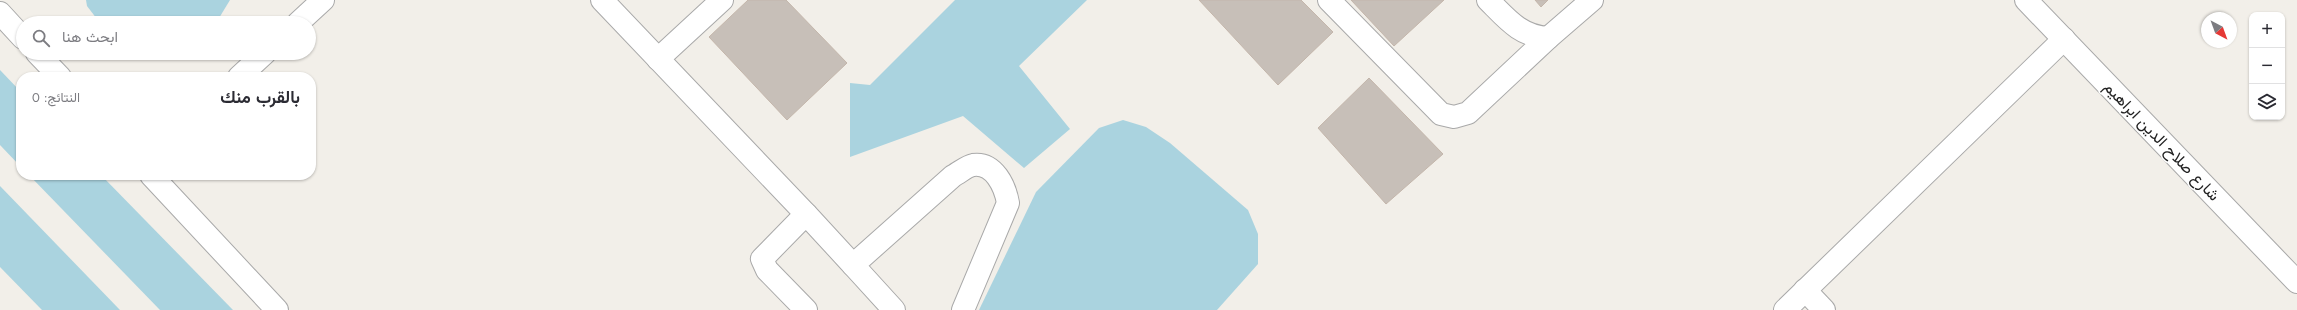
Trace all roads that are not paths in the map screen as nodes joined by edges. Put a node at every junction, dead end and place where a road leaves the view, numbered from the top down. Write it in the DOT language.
graph roads {
  1 [pos="323,0"];
  2 [pos="602,0"];
  3 [pos="722,0"];
  4 [pos="1329,0"];
  5 [pos="1488,0"];
  6 [pos="1592,0"];
  7 [pos="2026,0"];
  8 [pos="0,13"];
  9 [pos="306,16"];
  10 [pos="16,30"];
  11 [pos="1548,38"];
  12 [pos="2064,39"];
  13 [pos="658,59"];
  14 [pos="44,60"];
  15 [pos="257,60"];
  16 [pos="55,72"];
  17 [pos="244,72"];
  18 [pos="156,180"];
  19 [pos="806,214"];
  20 [pos="853,266"];
  21 [pos="2297,282"];
  22 [pos="1805,290"];
  23 [pos="277,310"];
  24 [pos="806,310"];
  25 [pos="894,310"];
  26 [pos="962,310"];
  27 [pos="1785,310"];
  28 [pos="1824,310"];
  1 -- 9 [label="street"];
  2 -- 13 [label="street"];
  3 -- 13 [label="street"];
  4 -- 11 [label="street"];
  5 -- 11 [label="street"];
  6 -- 11 [label="street"];
  7 -- 12 [label="street, شارع صلاح الدين ابراهيم"];
  8 -- 10 [label="street"];
  12 -- 21 [label="street, شارع صلاح الدين ابراهيم"];
  12 -- 22 [label="street"];
  13 -- 19 [label="street"];
  14 -- 16 [label="street"];
  15 -- 17 [label="street"];
  18 -- 23 [label="street"];
  19 -- 20 [label="street"];
  19 -- 24 [label="street"];
  20 -- 25 [label="street"];
  20 -- 26 [label="street"];
  22 -- 27 [label="street"];
  22 -- 28 [label="street"];
}
